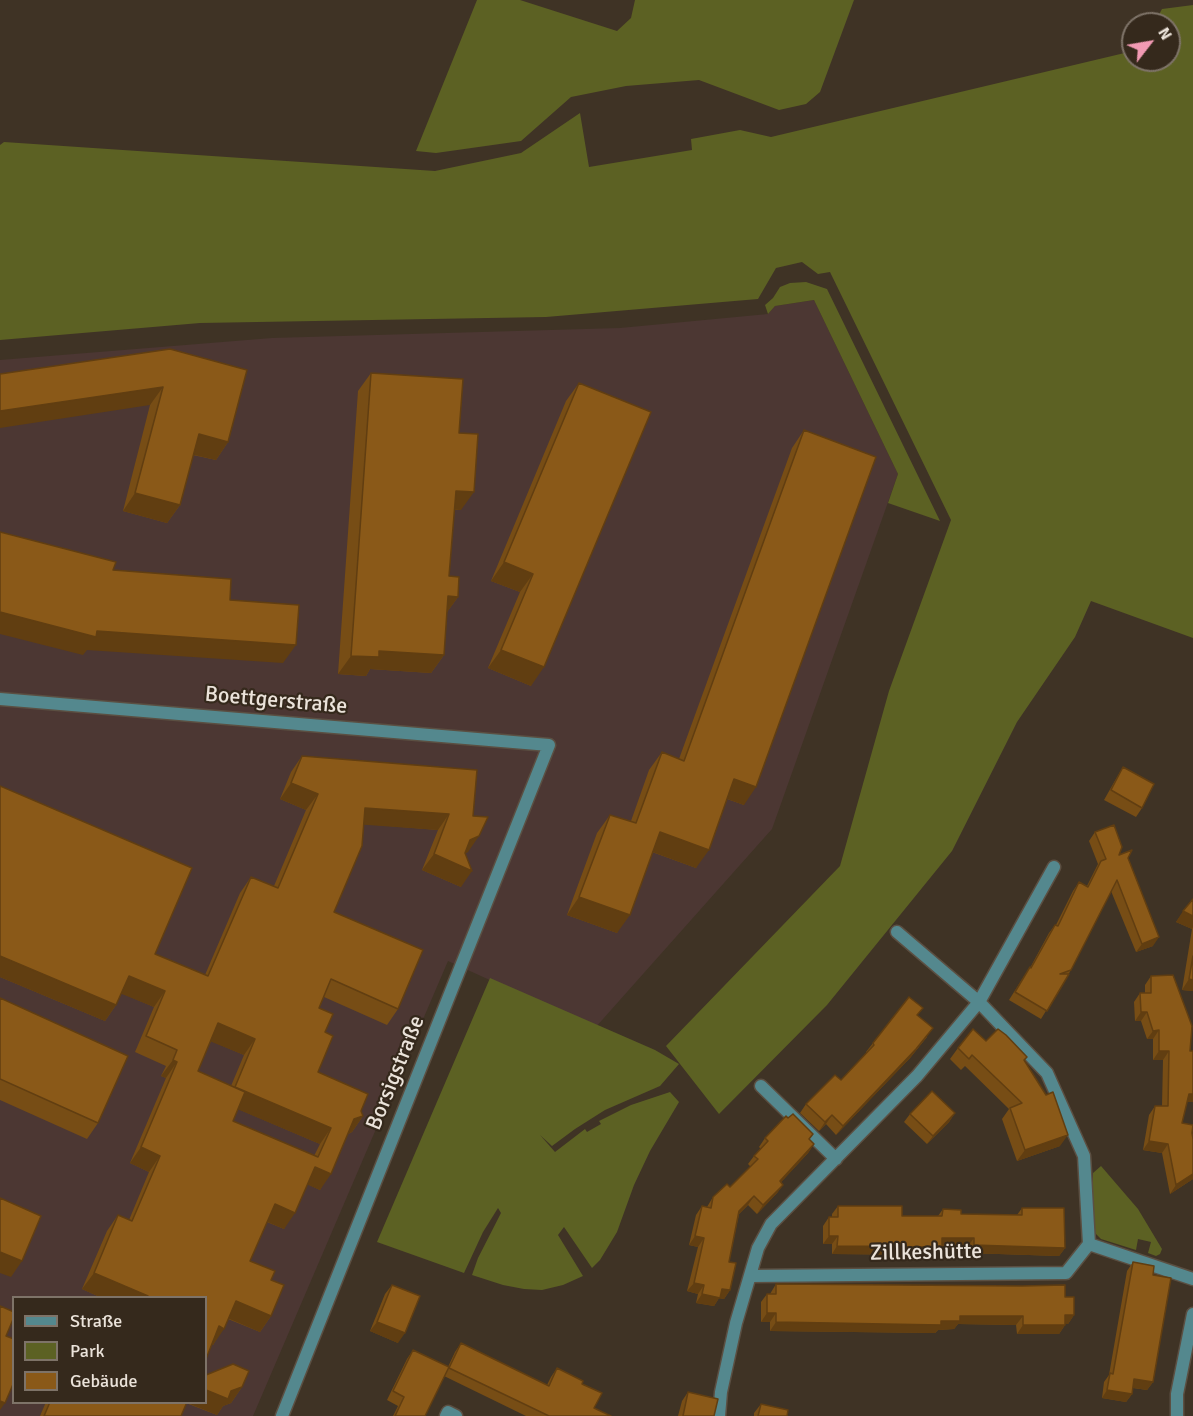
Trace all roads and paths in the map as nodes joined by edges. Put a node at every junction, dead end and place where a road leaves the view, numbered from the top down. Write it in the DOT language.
graph roads {
  1 [pos="0,699"];
  2 [pos="549,745"];
  3 [pos="1054,867"];
  4 [pos="897,932"];
  5 [pos="979,1002"];
  6 [pos="761,1086"];
  7 [pos="836,1159"];
  8 [pos="1089,1244"];
  9 [pos="751,1276"];
  10 [pos="1193,1279"];
  11 [pos="1193,1314"];
  12 [pos="282,1416"];
  13 [pos="446,1416"];
  14 [pos="456,1416"];
  15 [pos="719,1416"];
  16 [pos="1178,1416"];
  1 -- 2 [label="street, Boettgerstraße"];
  2 -- 12 [label="street, Borsigstraße"];
  3 -- 5 [label="street"];
  4 -- 5 [label="street"];
  5 -- 7 [label="street"];
  5 -- 8 [label="street"];
  6 -- 7 [label="street"];
  7 -- 9 [label="street"];
  8 -- 9 [label="street, Zillkeshütte"];
  8 -- 10 [label="street"];
  9 -- 15 [label="street"];
  11 -- 16 [label="street"];
  13 -- 14 [label="street"];
}
